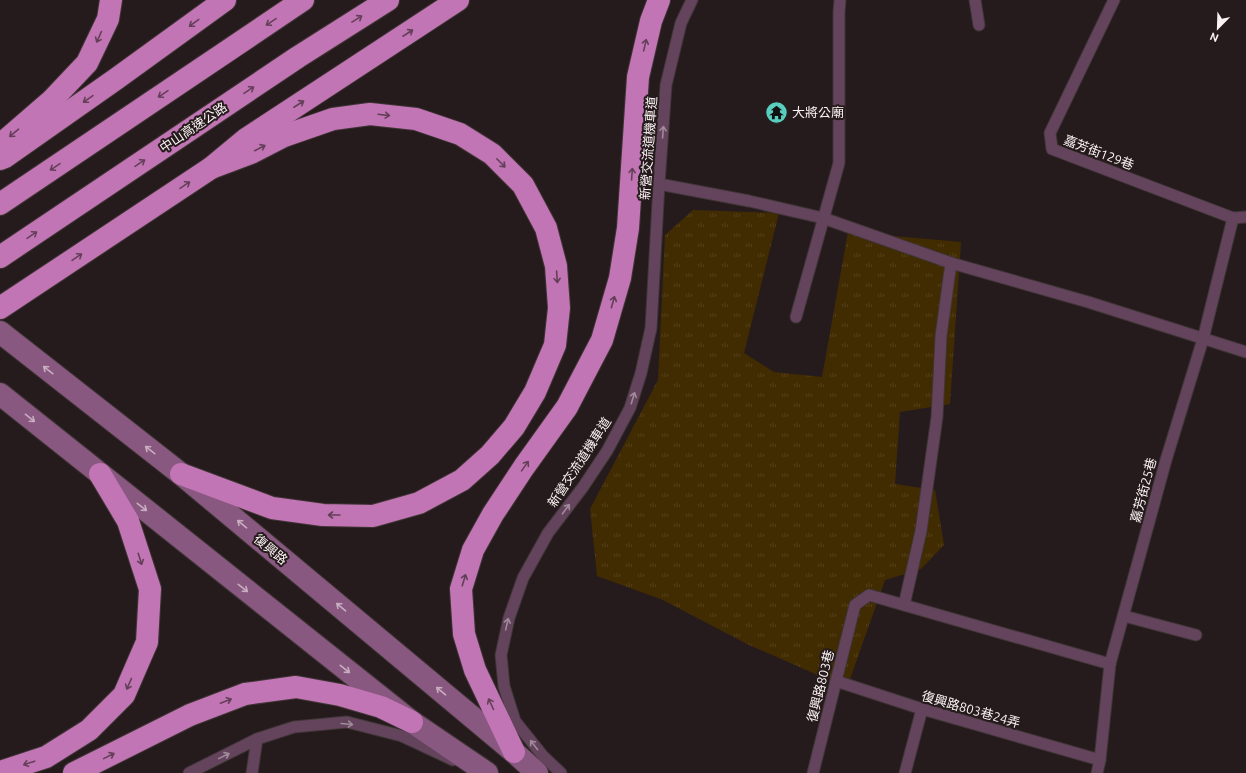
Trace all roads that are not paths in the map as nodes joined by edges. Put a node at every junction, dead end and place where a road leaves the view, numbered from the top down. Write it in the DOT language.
graph roads {
  1 [pos="111,0"];
  2 [pos="225,0"];
  3 [pos="303,0"];
  4 [pos="388,0"];
  5 [pos="458,0"];
  6 [pos="659,0"];
  7 [pos="692,0"];
  8 [pos="840,0"];
  9 [pos="975,0"];
  10 [pos="1113,1"];
  11 [pos="979,25"];
  12 [pos="0,145"];
  13 [pos="0,159"];
  14 [pos="211,168"];
  15 [pos="659,184"];
  16 [pos="0,204"];
  17 [pos="823,218"];
  18 [pos="1234,218"];
  19 [pos="1246,218"];
  20 [pos="0,257"];
  21 [pos="951,263"];
  22 [pos="0,308"];
  23 [pos="796,317"];
  24 [pos="0,332"];
  25 [pos="1203,339"];
  26 [pos="1246,352"];
  27 [pos="0,394"];
  28 [pos="100,474"];
  29 [pos="181,474"];
  30 [pos="904,605"];
  31 [pos="1124,616"];
  32 [pos="1196,635"];
  33 [pos="1110,664"];
  34 [pos="836,681"];
  35 [pos="922,709"];
  36 [pos="412,722"];
  37 [pos="257,739"];
  38 [pos="514,752"];
  39 [pos="1100,760"];
  40 [pos="0,772"];
  41 [pos="74,773"];
  42 [pos="189,773"];
  43 [pos="252,773"];
  44 [pos="478,773"];
  45 [pos="487,773"];
  46 [pos="537,773"];
  47 [pos="561,773"];
  48 [pos="813,773"];
  49 [pos="905,773"];
  50 [pos="1097,773"];
  1 -- 12 [label="highway, one-way"];
  2 -- 13 [label="highway, one-way"];
  3 -- 16 [label="highway, one-way"];
  20 -- 4 [label="highway, 中山高速公路, one-way"];
  14 -- 5 [label="highway, one-way"];
  38 -- 6 [label="highway, one-way"];
  15 -- 7 [label="lane, 新營交流道機車道, one-way"];
  8 -- 17 [label="lane"];
  9 -- 11 [label="lane"];
  10 -- 18 [label="lane, 嘉芳街129巷"];
  22 -- 14 [label="highway, one-way"];
  14 -- 29 [label="highway, one-way"];
  15 -- 17 [label="lane"];
  47 -- 15 [label="lane, 新營交流道機車道, one-way"];
  17 -- 21 [label="lane"];
  17 -- 23 [label="lane"];
  18 -- 19 [label="lane, 嘉芳街129巷"];
  18 -- 25 [label="lane, 嘉芳街25巷"];
  21 -- 25 [label="lane"];
  21 -- 30 [label="lane"];
  29 -- 24 [label="main road, 復興路, one-way"];
  25 -- 26 [label="lane"];
  25 -- 31 [label="lane, 嘉芳街25巷"];
  27 -- 28 [label="main road, one-way"];
  28 -- 36 [label="main road, one-way"];
  28 -- 40 [label="highway, one-way"];
  38 -- 29 [label="main road, 復興路, one-way"];
  30 -- 33 [label="lane"];
  30 -- 34 [label="lane, 復興路803巷"];
  31 -- 32 [label="lane"];
  31 -- 33 [label="lane, 嘉芳街25巷"];
  33 -- 39 [label="lane, 嘉芳街25巷"];
  34 -- 35 [label="lane, 復興路803巷24弄"];
  34 -- 48 [label="lane, 復興路803巷"];
  35 -- 39 [label="lane, 復興路803巷24弄"];
  35 -- 49 [label="lane"];
  41 -- 36 [label="highway, one-way"];
  36 -- 45 [label="main road"];
  42 -- 37 [label="lane, one-way"];
  37 -- 43 [label="lane"];
  37 -- 44 [label="lane, one-way"];
  38 -- 46 [label="main road, 復興路"];
  39 -- 50 [label="lane, 嘉芳街25巷"];
}
